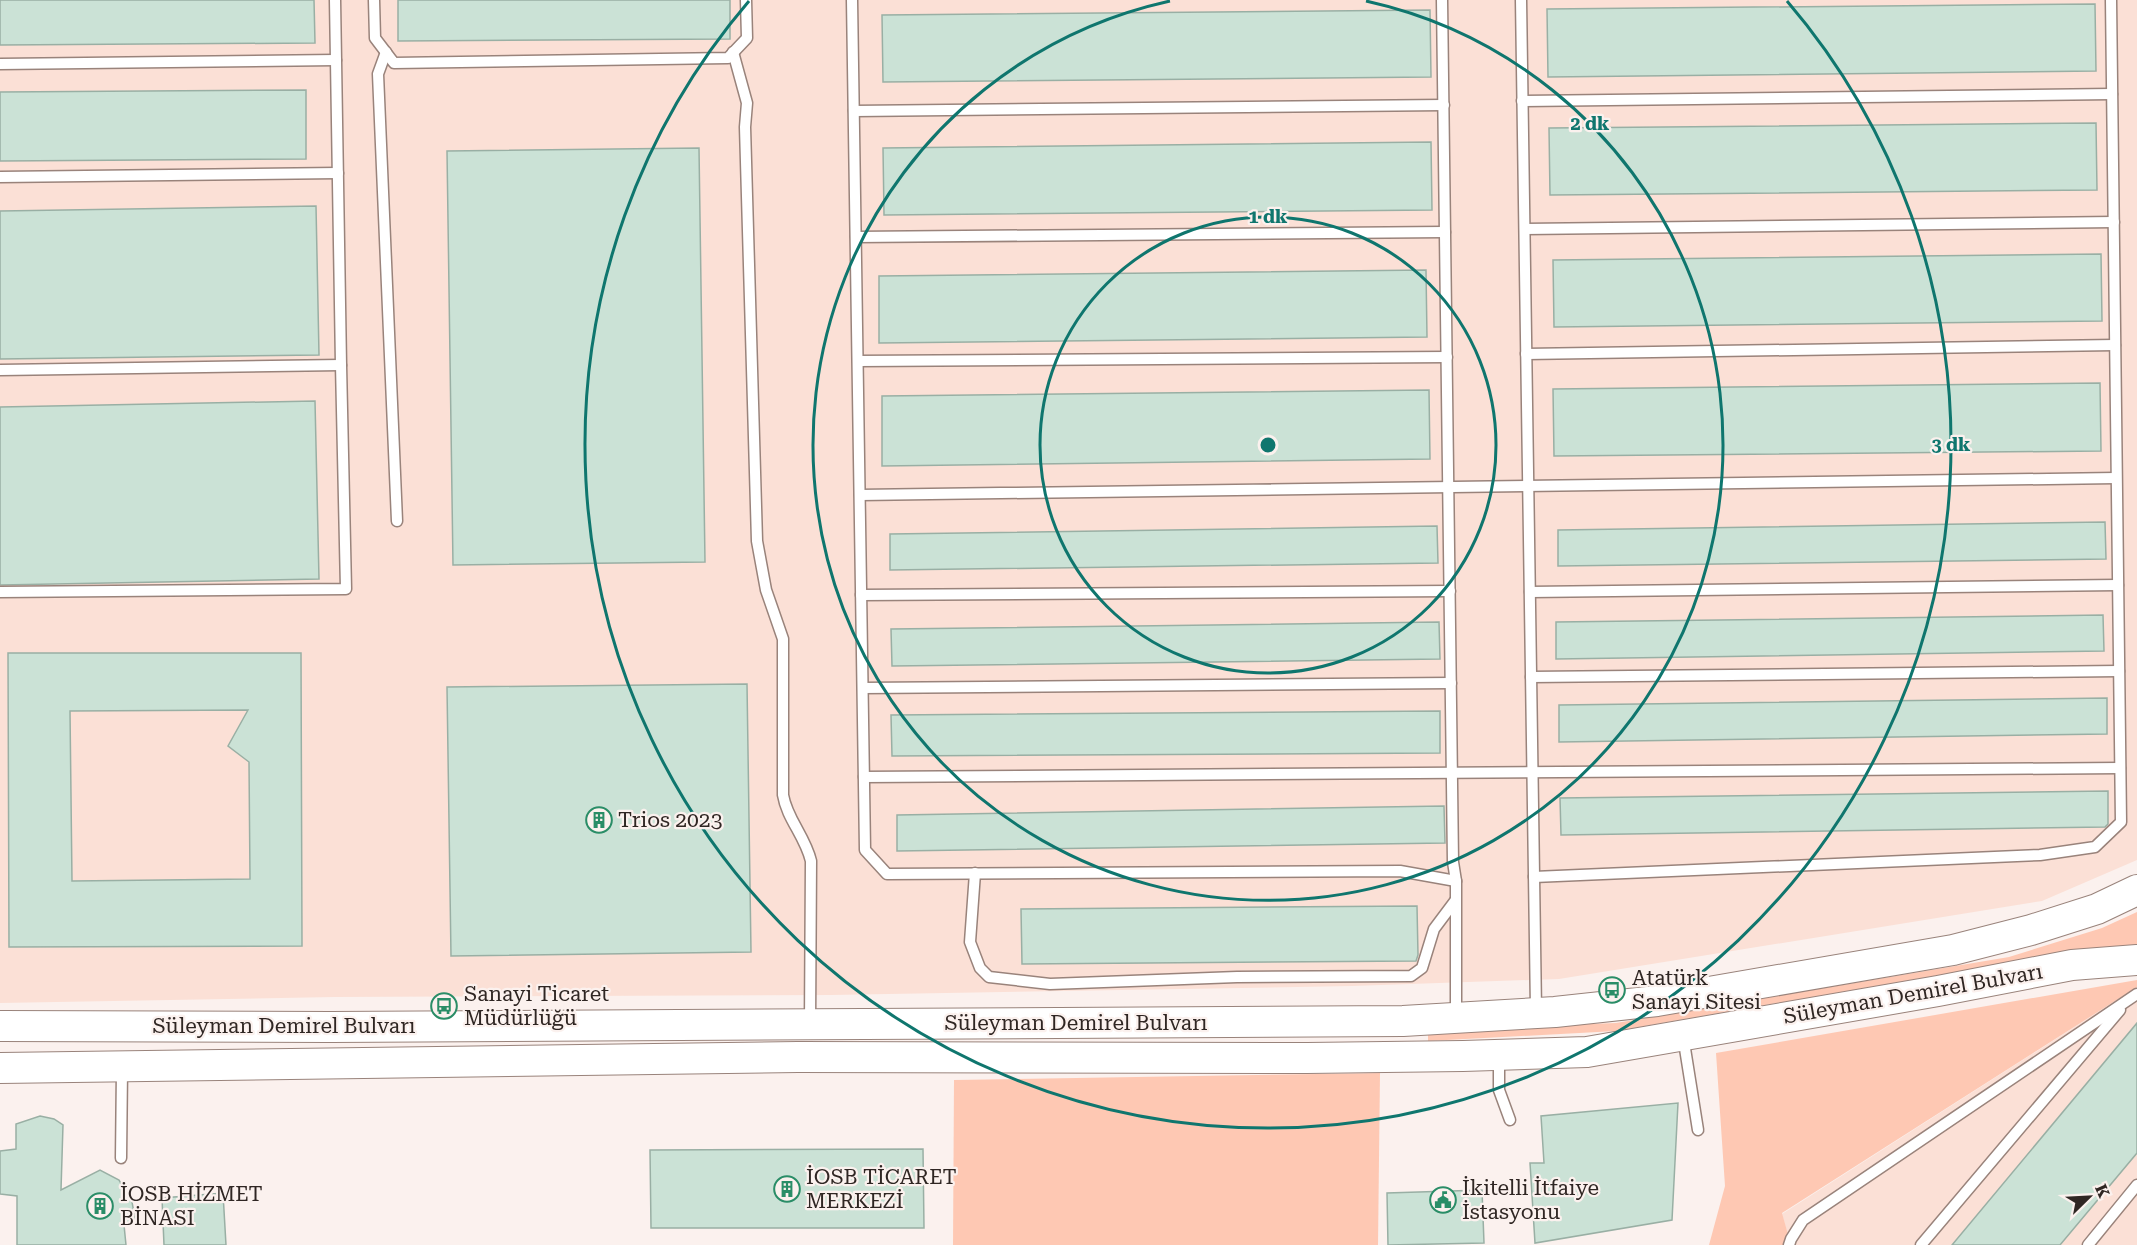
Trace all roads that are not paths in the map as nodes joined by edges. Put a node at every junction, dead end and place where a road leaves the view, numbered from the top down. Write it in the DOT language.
graph roads {
  1 [pos="335,0"];
  2 [pos="374,0"];
  3 [pos="746,0"];
  4 [pos="852,0"];
  5 [pos="1442,0"];
  6 [pos="1521,0"];
  7 [pos="2111,0"];
  8 [pos="386,52"];
  9 [pos="733,52"];
  10 [pos="336,60"];
  11 [pos="0,64"];
  12 [pos="2112,94"];
  13 [pos="1522,101"];
  14 [pos="1444,105"];
  15 [pos="854,111"];
  16 [pos="338,173"];
  17 [pos="0,177"];
  18 [pos="2114,222"];
  19 [pos="1525,229"];
  20 [pos="1445,232"];
  21 [pos="856,237"];
  22 [pos="2115,345"];
  23 [pos="1526,354"];
  24 [pos="1447,357"];
  25 [pos="858,361"];
  26 [pos="341,365"];
  27 [pos="0,370"];
  28 [pos="2116,478"];
  29 [pos="1528,486"];
  30 [pos="1449,487"];
  31 [pos="860,495"];
  32 [pos="397,521"];
  33 [pos="2118,585"];
  34 [pos="1450,591"];
  35 [pos="0,592"];
  36 [pos="1530,592"];
  37 [pos="861,595"];
  38 [pos="2119,671"];
  39 [pos="1531,677"];
  40 [pos="1451,683"];
  41 [pos="863,688"];
  42 [pos="2120,768"];
  43 [pos="1533,772"];
  44 [pos="1452,773"];
  45 [pos="864,777"];
  46 [pos="975,873"];
  47 [pos="1534,876"];
  48 [pos="1456,880"];
  49 [pos="2137,890"];
  50 [pos="1455,901"];
  51 [pos="2137,960"];
  52 [pos="2134,996"];
  53 [pos="1536,1013"];
  54 [pos="1456,1018"];
  55 [pos="810,1024"];
  56 [pos="0,1026"];
  57 [pos="1683,1035"];
  58 [pos="1499,1055"];
  59 [pos="122,1066"];
  60 [pos="0,1068"];
  61 [pos="1510,1120"];
  62 [pos="1698,1130"];
  63 [pos="121,1158"];
  64 [pos="2137,1185"];
  65 [pos="1789,1245"];
  66 [pos="1921,1245"];
  67 [pos="2088,1245"];
  1 -- 10 [label="lane"];
  2 -- 8 [label="lane"];
  3 -- 9 [label="lane"];
  4 -- 15 [label="lane"];
  5 -- 14 [label="lane"];
  6 -- 13 [label="lane"];
  7 -- 12 [label="lane"];
  8 -- 9 [label="lane"];
  8 -- 32 [label="lane"];
  9 -- 55 [label="lane"];
  10 -- 11 [label="lane"];
  10 -- 16 [label="lane"];
  12 -- 13 [label="lane"];
  12 -- 18 [label="lane"];
  13 -- 19 [label="lane"];
  14 -- 15 [label="lane"];
  14 -- 20 [label="lane"];
  15 -- 21 [label="lane"];
  16 -- 17 [label="lane"];
  16 -- 26 [label="lane"];
  18 -- 19 [label="lane"];
  18 -- 22 [label="lane"];
  19 -- 23 [label="lane"];
  20 -- 21 [label="lane"];
  20 -- 24 [label="lane"];
  21 -- 25 [label="lane"];
  22 -- 23 [label="lane"];
  22 -- 28 [label="lane"];
  23 -- 29 [label="lane"];
  24 -- 25 [label="lane"];
  24 -- 30 [label="lane"];
  25 -- 31 [label="lane"];
  26 -- 27 [label="lane"];
  26 -- 35 [label="lane"];
  28 -- 29 [label="lane"];
  28 -- 33 [label="lane"];
  29 -- 30 [label="lane"];
  29 -- 36 [label="lane"];
  30 -- 31 [label="lane"];
  30 -- 34 [label="lane"];
  31 -- 37 [label="lane"];
  33 -- 36 [label="lane"];
  33 -- 38 [label="lane"];
  34 -- 37 [label="lane"];
  34 -- 40 [label="lane"];
  36 -- 39 [label="lane"];
  37 -- 41 [label="lane"];
  38 -- 39 [label="lane"];
  38 -- 42 [label="lane"];
  39 -- 43 [label="lane"];
  40 -- 41 [label="lane"];
  40 -- 44 [label="lane"];
  41 -- 45 [label="lane"];
  42 -- 43 [label="lane"];
  42 -- 47 [label="lane"];
  43 -- 44 [label="lane"];
  43 -- 47 [label="lane"];
  44 -- 45 [label="lane"];
  44 -- 48 [label="lane"];
  45 -- 46 [label="lane"];
  46 -- 48 [label="lane"];
  46 -- 50 [label="lane"];
  47 -- 53 [label="lane"];
  48 -- 50 [label="lane"];
  49 -- 53 [label="street, Süleyman Demirel Bulvarı"];
  50 -- 54 [label="lane"];
  51 -- 57 [label="street, Süleyman Demirel Bulvarı"];
  52 -- 65 [label="lane"];
  52 -- 66 [label="lane"];
  53 -- 54 [label="street, Süleyman Demirel Bulvarı"];
  54 -- 55 [label="street, Süleyman Demirel Bulvarı"];
  55 -- 56 [label="street, Süleyman Demirel Bulvarı"];
  57 -- 58 [label="street, Süleyman Demirel Bulvarı"];
  57 -- 62 [label="lane"];
  58 -- 59 [label="street, Süleyman Demirel Bulvarı"];
  58 -- 61 [label="lane"];
  59 -- 60 [label="street, Süleyman Demirel Bulvarı"];
  59 -- 63 [label="lane"];
  64 -- 67 [label="lane"];
}
